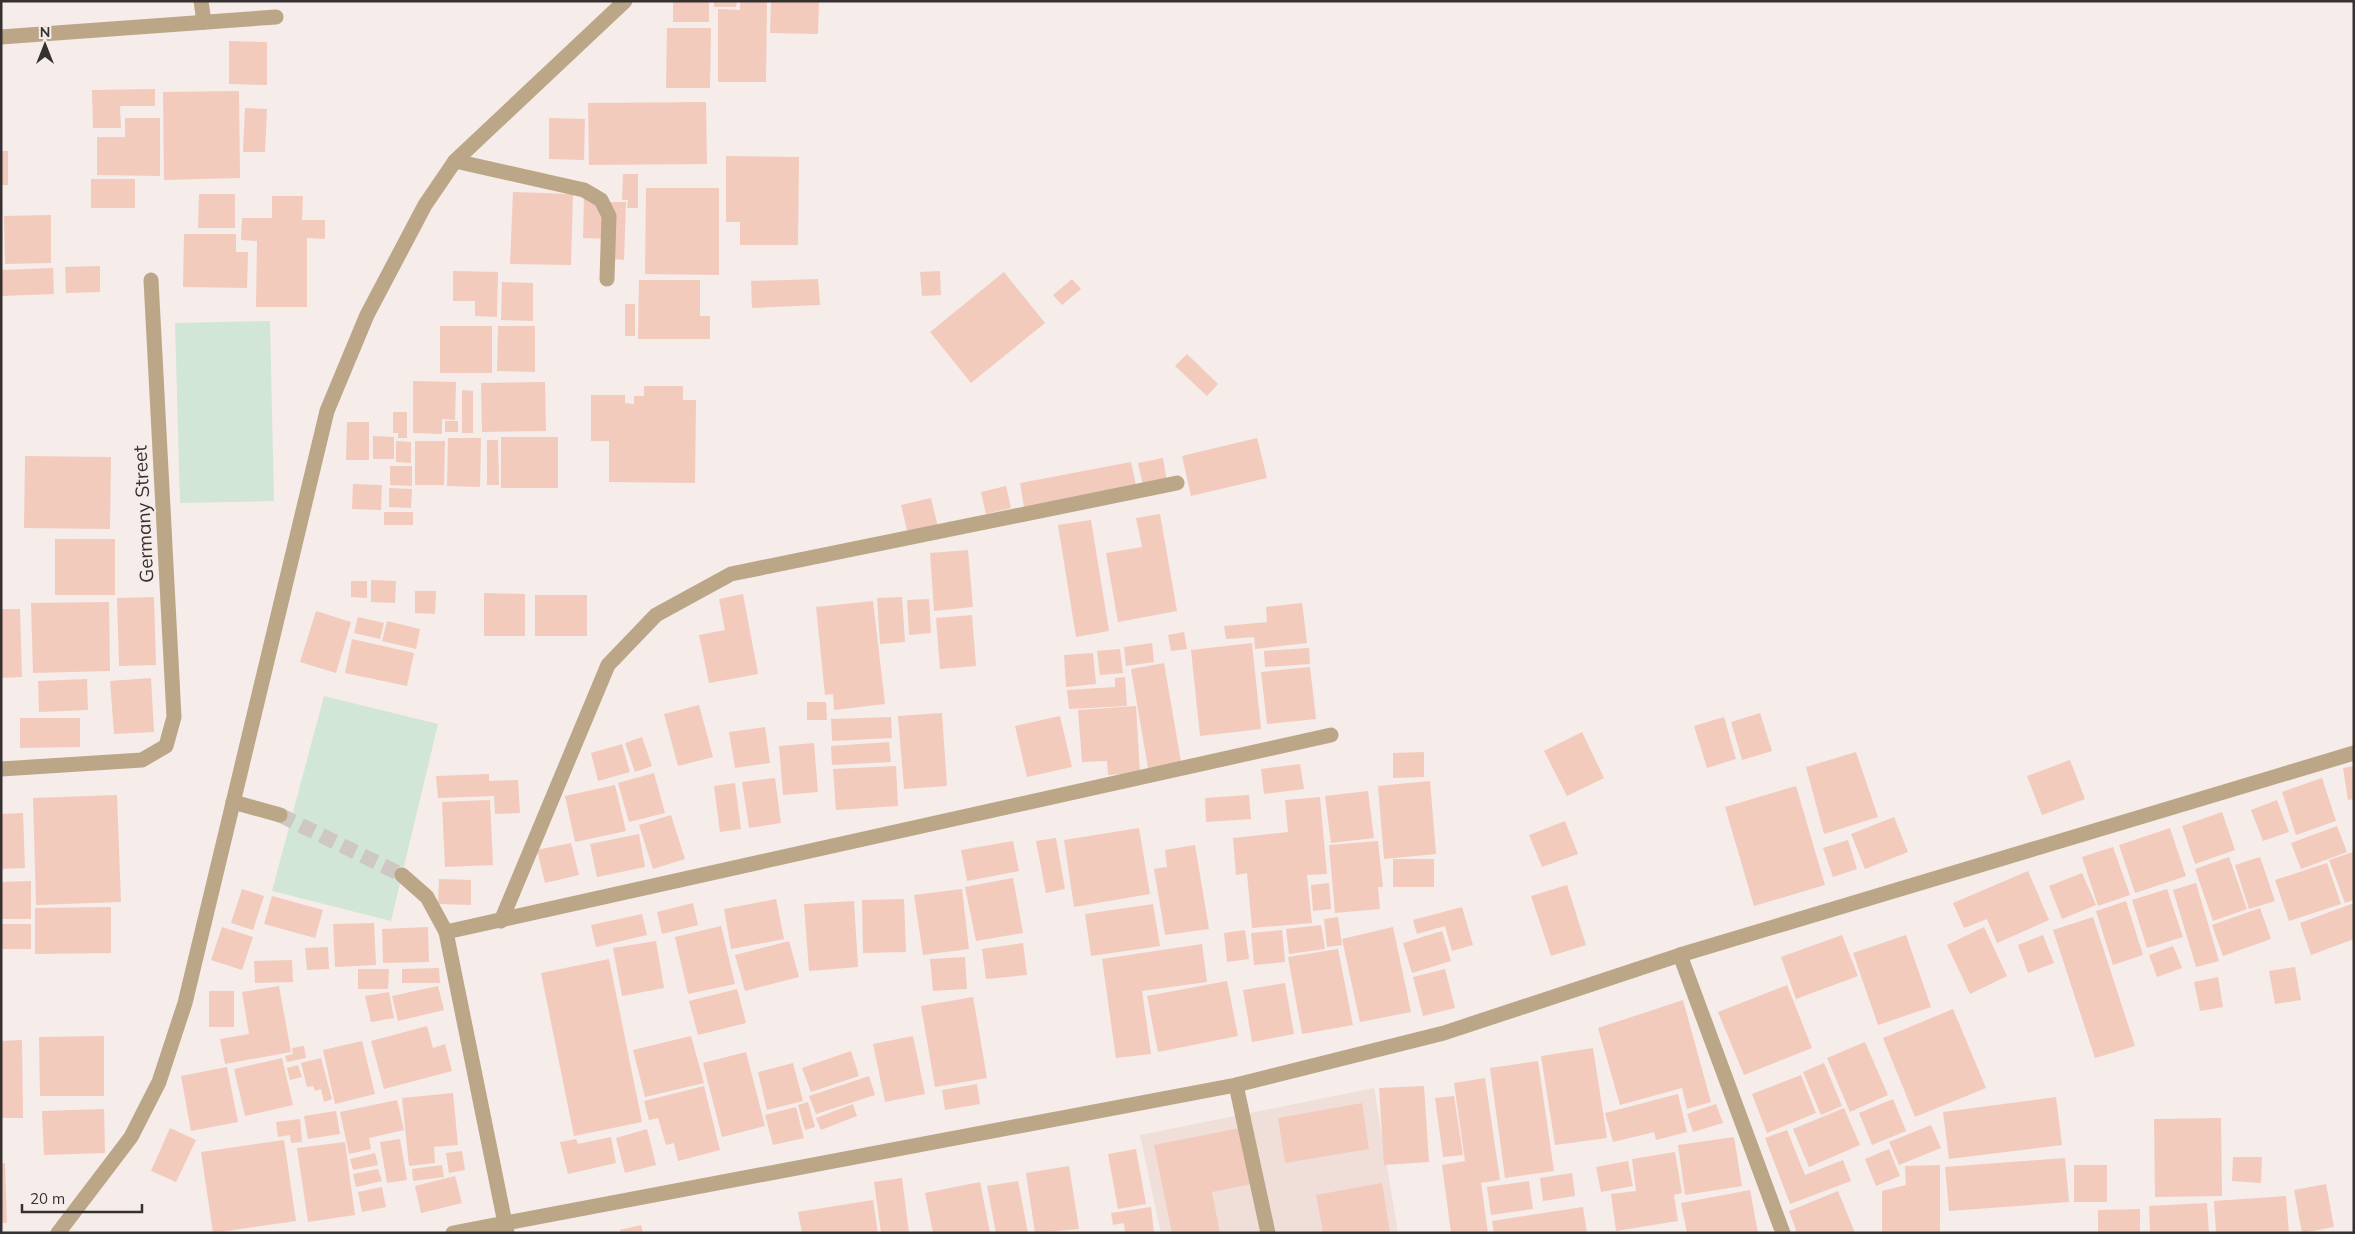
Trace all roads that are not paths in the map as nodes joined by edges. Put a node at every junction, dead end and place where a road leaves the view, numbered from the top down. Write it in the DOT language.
graph roads {
  1 [pos="201,1"];
  2 [pos="625,1"];
  3 [pos="276,17"];
  4 [pos="204,22"];
  5 [pos="1,37"];
  6 [pos="455,161"];
  7 [pos="607,279"];
  8 [pos="151,280"];
  9 [pos="1177,483"];
  10 [pos="1331,735"];
  11 [pos="2354,754"];
  12 [pos="1,769"];
  13 [pos="233,802"];
  14 [pos="280,815"];
  15 [pos="402,875"];
  16 [pos="501,921"];
  17 [pos="446,932"];
  18 [pos="1680,955"];
  19 [pos="1236,1085"];
  20 [pos="506,1228"];
  21 [pos="58,1233"];
  22 [pos="453,1233"];
  23 [pos="1268,1233"];
  24 [pos="1783,1233"];
  1 -- 4 [label="street"];
  2 -- 6 [label="street"];
  3 -- 4 [label="street"];
  4 -- 5 [label="street"];
  6 -- 7 [label="street"];
  6 -- 13 [label="street"];
  8 -- 12 [label="street, Germany Street"];
  9 -- 16 [label="street"];
  10 -- 16 [label="street"];
  11 -- 18 [label="street"];
  13 -- 14 [label="street"];
  13 -- 21 [label="street"];
  15 -- 17 [label="street"];
  16 -- 17 [label="street"];
  17 -- 20 [label="street"];
  18 -- 19 [label="street"];
  18 -- 24 [label="street"];
  19 -- 20 [label="street"];
  19 -- 23 [label="street"];
  20 -- 22 [label="street"];
}
